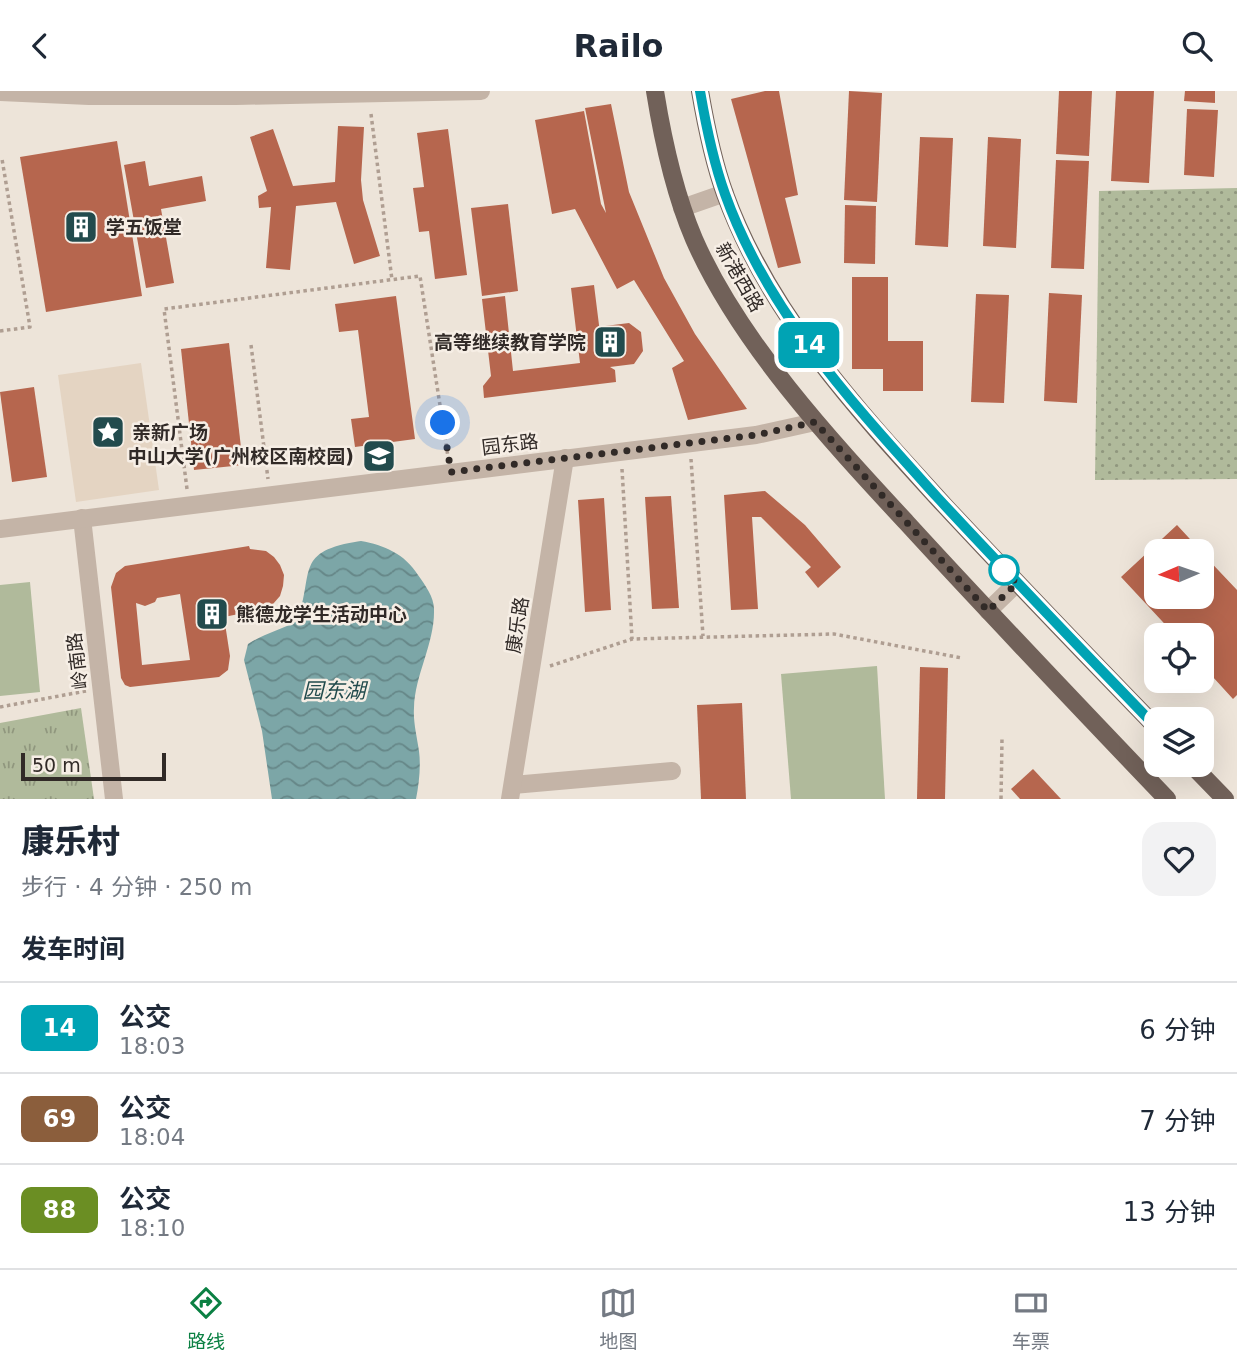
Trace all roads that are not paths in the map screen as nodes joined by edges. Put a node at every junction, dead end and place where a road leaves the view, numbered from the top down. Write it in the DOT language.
graph roads {
  1 [pos="481,91"];
  2 [pos="655,91"];
  3 [pos="700,91"];
  4 [pos="0,92"];
  5 [pos="725,193"];
  6 [pos="682,208"];
  7 [pos="815,422"];
  8 [pos="565,458"];
  9 [pos="82,518"];
  10 [pos="0,529"];
  11 [pos="1017,583"];
  12 [pos="988,611"];
  13 [pos="1144,715"];
  14 [pos="672,771"];
  15 [pos="1204,777"];
  16 [pos="511,792"];
  17 [pos="114,799"];
  18 [pos="1167,799"];
  19 [pos="1225,799"];
  1 -- 4 [label="street"];
  2 -- 6 [label="main road, 新港西路"];
  3 -- 5 [label="main road, 新港西路"];
  5 -- 6 [label="street"];
  5 -- 11 [label="main road, 新港西路"];
  6 -- 7 [label="main road, 新港西路"];
  7 -- 8 [label="street, 园东路"];
  7 -- 12 [label="main road, 新港西路"];
  8 -- 9 [label="street, 园东路"];
  8 -- 16 [label="street, 康乐路"];
  9 -- 10 [label="street, 园东路"];
  9 -- 17 [label="street, 岭南路"];
  11 -- 12 [label="street"];
  11 -- 13 [label="main road, 新港西路"];
  12 -- 18 [label="main road, 新港西路"];
  14 -- 16 [label="street"];
  15 -- 19 [label="main road"];
}
